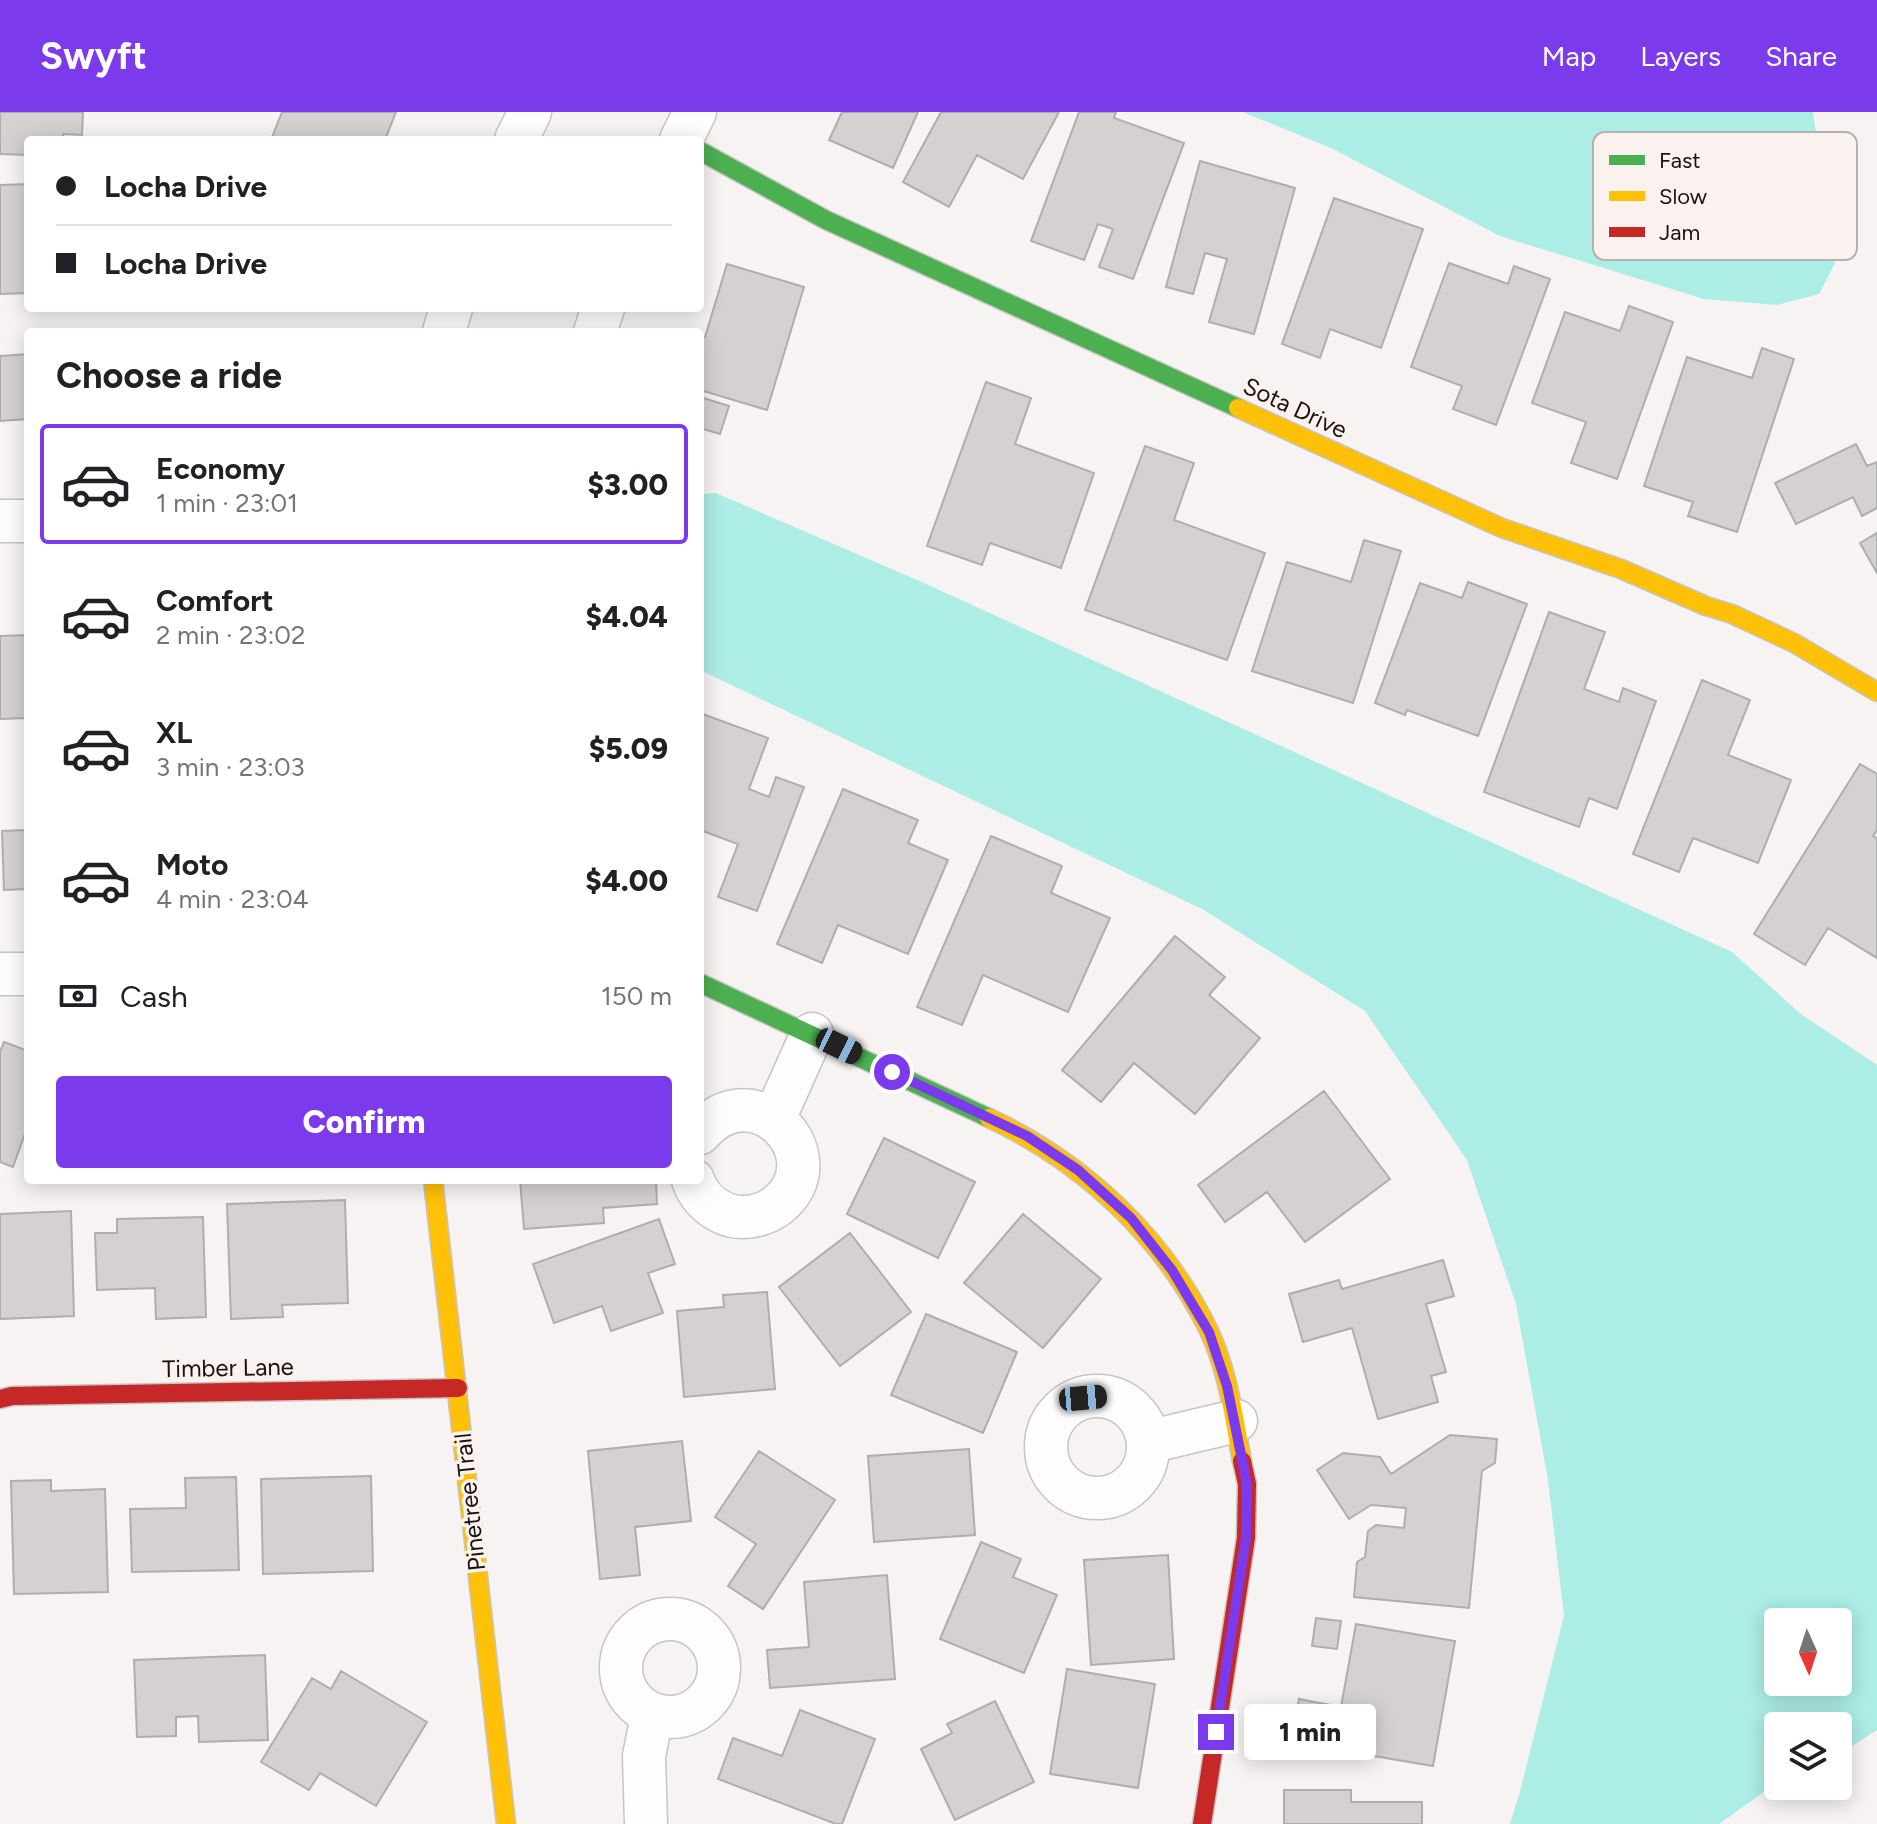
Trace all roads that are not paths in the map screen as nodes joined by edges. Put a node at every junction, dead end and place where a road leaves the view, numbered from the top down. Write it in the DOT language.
graph roads {
  1 [pos="530,112"];
  2 [pos="695,112"];
  3 [pos="518,136"];
  4 [pos="683,136"];
  5 [pos="704,153"];
  6 [pos="0,521"];
  7 [pos="24,521"];
  8 [pos="1877,692"];
  9 [pos="0,974"];
  10 [pos="24,974"];
  11 [pos="704,985"];
  12 [pos="812,1034"];
  13 [pos="774,1119"];
  14 [pos="704,1128"];
  15 [pos="433,1184"];
  16 [pos="695,1184"];
  17 [pos="458,1388"];
  18 [pos="0,1399"];
  19 [pos="1236,1421"];
  20 [pos="1148,1442"];
  21 [pos="652,1716"];
  22 [pos="506,1824"];
  23 [pos="646,1824"];
  24 [pos="1202,1824"];
  1 -- 3 [label="street"];
  2 -- 4 [label="street"];
  5 -- 8 [label="street, Sota Drive"];
  6 -- 7 [label="street"];
  9 -- 10 [label="street"];
  11 -- 12 [label="street"];
  12 -- 13 [label="street"];
  12 -- 19 [label="street"];
  13 -- 14 [label="street"];
  13 -- 16 [label="street"];
  15 -- 17 [label="street, Pinetree Trail"];
  17 -- 18 [label="street, Timber Lane"];
  17 -- 22 [label="street, Pinetree Trail"];
  19 -- 20 [label="street"];
  19 -- 24 [label="street"];
  21 -- 23 [label="street"];
}
